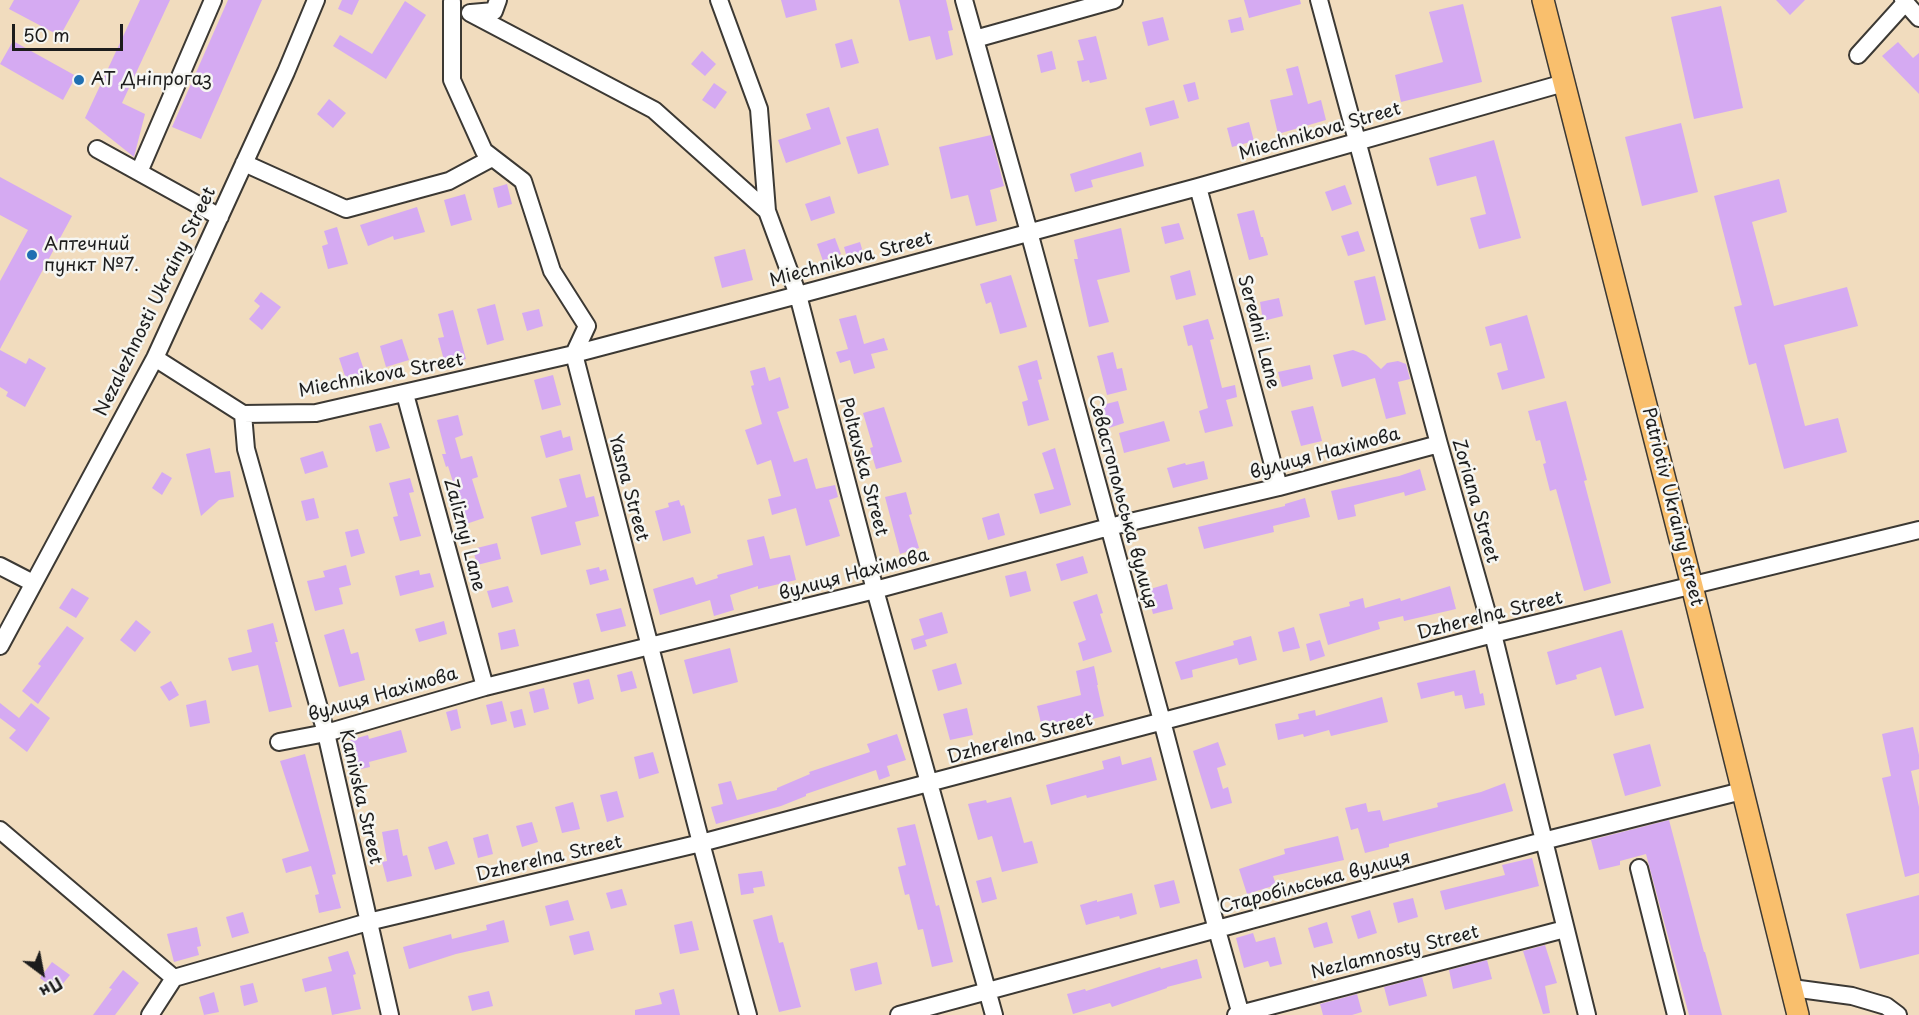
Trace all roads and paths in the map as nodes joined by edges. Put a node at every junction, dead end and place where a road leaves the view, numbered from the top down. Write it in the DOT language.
graph roads {
  1 [pos="213,0"];
  2 [pos="316,0"];
  3 [pos="498,0"];
  4 [pos="719,0"];
  5 [pos="964,0"];
  6 [pos="1114,0"];
  7 [pos="1319,0"];
  8 [pos="1543,0"];
  9 [pos="451,1"];
  10 [pos="1904,1"];
  11 [pos="470,13"];
  12 [pos="1919,18"];
  13 [pos="975,39"];
  14 [pos="1858,55"];
  15 [pos="1564,83"];
  16 [pos="1359,142"];
  17 [pos="97,149"];
  18 [pos="492,158"];
  19 [pos="244,163"];
  20 [pos="139,172"];
  21 [pos="1198,187"];
  22 [pos="767,211"];
  23 [pos="220,217"];
  24 [pos="1029,232"];
  25 [pos="798,296"];
  26 [pos="574,354"];
  27 [pos="155,358"];
  28 [pos="405,394"];
  29 [pos="243,414"];
  30 [pos="1439,444"];
  31 [pos="1279,487"];
  32 [pos="1108,527"];
  33 [pos="1919,530"];
  34 [pos="0,566"];
  35 [pos="33,583"];
  36 [pos="1692,586"];
  37 [pos="875,590"];
  38 [pos="1493,634"];
  39 [pos="0,646"];
  40 [pos="650,647"];
  41 [pos="485,687"];
  42 [pos="1162,721"];
  43 [pos="326,733"];
  44 [pos="279,742"];
  45 [pos="929,783"];
  46 [pos="1742,791"];
  47 [pos="0,830"];
  48 [pos="1543,841"];
  49 [pos="701,843"];
  50 [pos="1638,868"];
  51 [pos="368,922"];
  52 [pos="1565,929"];
  53 [pos="1216,930"];
  54 [pos="174,978"];
  55 [pos="1792,988"];
  56 [pos="988,991"];
  57 [pos="1239,1014"];
  58 [pos="150,1015"];
  59 [pos="390,1015"];
  60 [pos="748,1015"];
  61 [pos="899,1015"];
  62 [pos="994,1015"];
  63 [pos="1587,1015"];
  64 [pos="1676,1015"];
  65 [pos="1798,1015"];
  66 [pos="1898,1015"];
  1 -- 20 [label="street"];
  2 -- 19 [label="street, Nezalezhnosti Ukrainy Street"];
  3 -- 11 [label="street"];
  4 -- 22 [label="street, Poltavska Street"];
  5 -- 13 [label="street, Севастопольська вулиця"];
  6 -- 13 [label="street"];
  7 -- 16 [label="street, Zoriana Street"];
  8 -- 15 [label="main road, Patriotiv Ukrainy street"];
  9 -- 11 [label="street"];
  9 -- 18 [label="street"];
  10 -- 12 [label="street"];
  10 -- 14 [label="street"];
  11 -- 22 [label="street"];
  13 -- 24 [label="street, Севастопольська вулиця"];
  15 -- 16 [label="street, Miechnikova Street"];
  15 -- 36 [label="main road, Patriotiv Ukrainy street"];
  16 -- 21 [label="street, Miechnikova Street"];
  16 -- 30 [label="street, Zoriana Street"];
  17 -- 20 [label="street"];
  18 -- 19 [label="street"];
  18 -- 26 [label="street"];
  19 -- 23 [label="street, Nezalezhnosti Ukrainy Street"];
  20 -- 23 [label="street"];
  21 -- 24 [label="street, Miechnikova Street"];
  21 -- 31 [label="street, Serednii Lane"];
  22 -- 25 [label="street, Poltavska Street"];
  23 -- 27 [label="street, Nezalezhnosti Ukrainy Street"];
  24 -- 25 [label="street, Miechnikova Street"];
  24 -- 32 [label="street, Севастопольська вулиця"];
  25 -- 26 [label="street, Miechnikova Street"];
  25 -- 37 [label="street, Poltavska Street"];
  26 -- 28 [label="street, Miechnikova Street"];
  26 -- 40 [label="street, Yasna Street"];
  27 -- 29 [label="street"];
  27 -- 35 [label="street, Nezalezhnosti Ukrainy Street"];
  28 -- 29 [label="street, Miechnikova Street"];
  28 -- 41 [label="street, Zaliznyi Lane"];
  29 -- 43 [label="street, Kanivska Street"];
  30 -- 31 [label="street, вулиця Нахімова"];
  30 -- 38 [label="street, Zoriana Street"];
  31 -- 32 [label="street, вулиця Нахімова"];
  32 -- 37 [label="street, вулиця Нахімова"];
  32 -- 42 [label="street, Севастопольська вулиця"];
  33 -- 36 [label="street, Dzherelna Street"];
  34 -- 35 [label="street"];
  35 -- 39 [label="street, Nezalezhnosti Ukrainy Street"];
  36 -- 38 [label="street, Dzherelna Street"];
  36 -- 46 [label="main road, Patriotiv Ukrainy street"];
  37 -- 40 [label="street, вулиця Нахімова"];
  37 -- 45 [label="street, Poltavska Street"];
  38 -- 42 [label="street, Dzherelna Street"];
  38 -- 48 [label="street, Zoriana Street"];
  40 -- 41 [label="street, вулиця Нахімова"];
  40 -- 49 [label="street, Yasna Street"];
  41 -- 43 [label="street, вулиця Нахімова"];
  42 -- 45 [label="street, Dzherelna Street"];
  42 -- 53 [label="street, Севастопольська вулиця"];
  43 -- 44 [label="street, вулиця Нахімова"];
  43 -- 51 [label="street, Kanivska Street"];
  45 -- 49 [label="street, Dzherelna Street"];
  45 -- 56 [label="street, Poltavska Street"];
  46 -- 48 [label="street, Старобільська вулиця"];
  46 -- 55 [label="main road, Patriotiv Ukrainy street"];
  47 -- 54 [label="street"];
  48 -- 52 [label="street, Zoriana Street"];
  48 -- 53 [label="street, Старобільська вулиця"];
  49 -- 51 [label="street, Dzherelna Street"];
  49 -- 60 [label="street, Yasna Street"];
  50 -- 64 [label="street"];
  51 -- 54 [label="street, Dzherelna Street"];
  51 -- 59 [label="street, Kanivska Street"];
  52 -- 57 [label="street, Nezlamnosty Street"];
  52 -- 63 [label="street, Zoriana Street"];
  53 -- 56 [label="street, Старобільська вулиця"];
  53 -- 57 [label="street, Севастопольська вулиця"];
  54 -- 58 [label="street"];
  55 -- 65 [label="main road, Patriotiv Ukrainy street"];
  55 -- 66 [label="street"];
  56 -- 61 [label="street, Старобільська вулиця"];
  56 -- 62 [label="street, Poltavska Street"];
}
